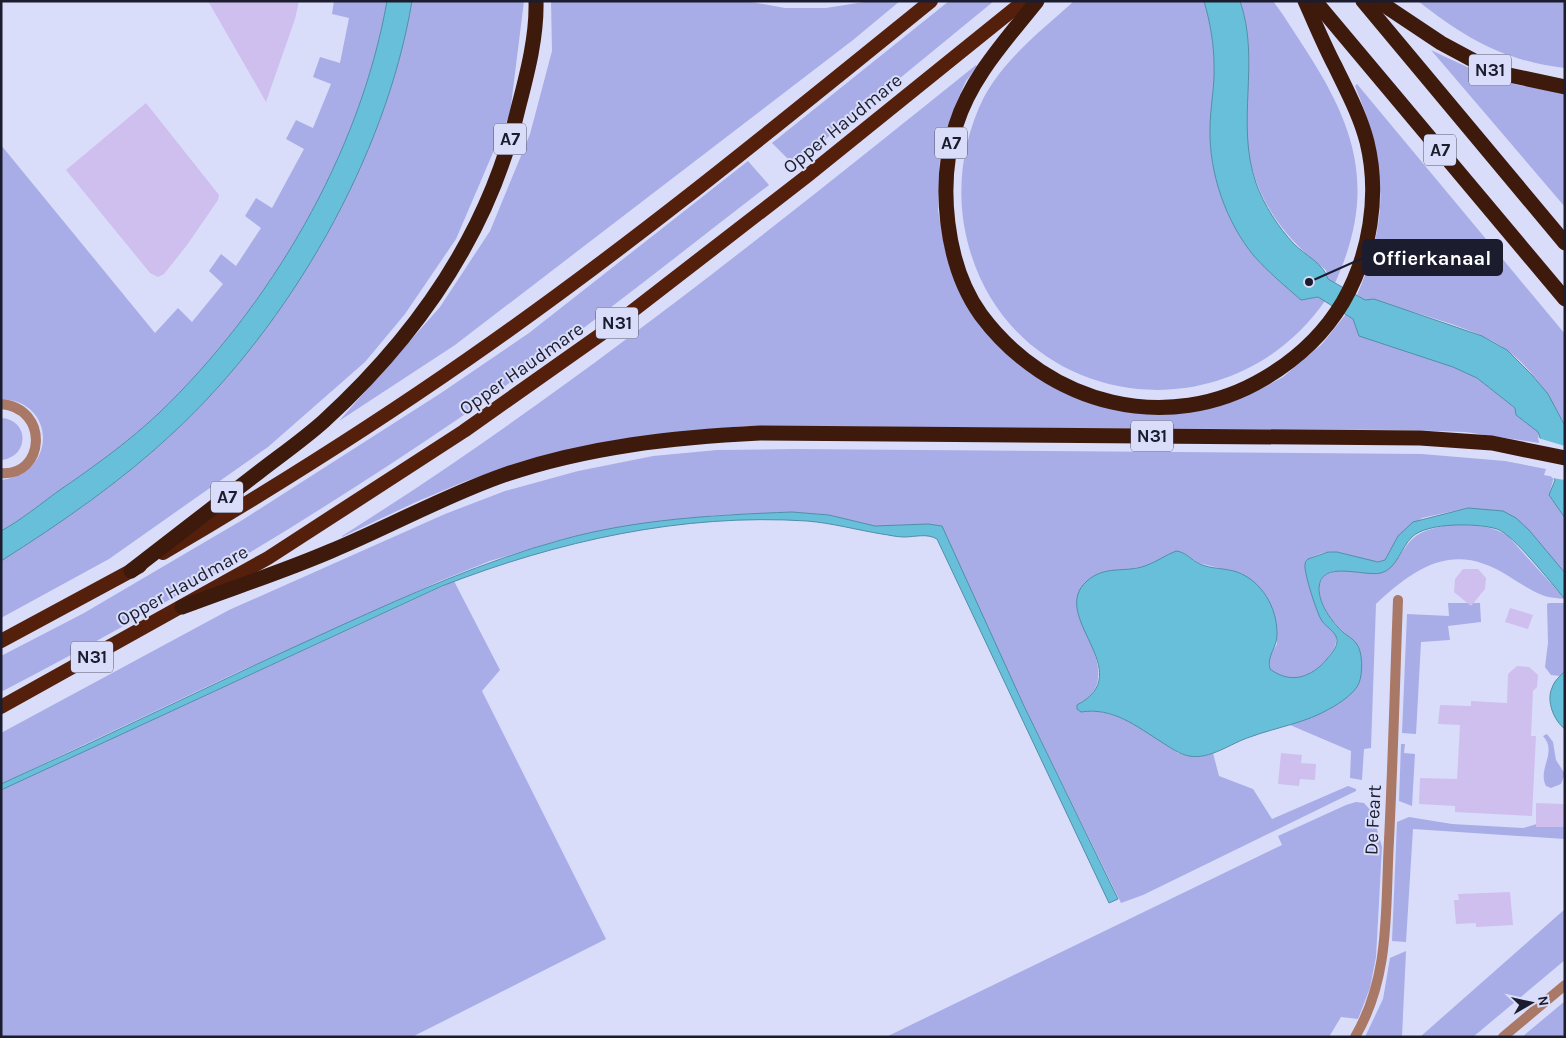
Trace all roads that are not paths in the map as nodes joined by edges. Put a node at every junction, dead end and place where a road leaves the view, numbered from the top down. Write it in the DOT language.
graph roads {
  1 [pos="536,1"];
  2 [pos="931,1"];
  3 [pos="1024,1"];
  4 [pos="1037,1"];
  5 [pos="1305,1"];
  6 [pos="1315,1"];
  7 [pos="1363,1"];
  8 [pos="1378,1"];
  9 [pos="1565,87"];
  10 [pos="1565,243"];
  11 [pos="1565,299"];
  12 [pos="1,404"];
  13 [pos="1565,458"];
  14 [pos="1,473"];
  15 [pos="131,571"];
  16 [pos="1398,600"];
  17 [pos="182,607"];
  18 [pos="1,642"];
  19 [pos="1,707"];
  20 [pos="1565,985"];
  21 [pos="1355,1037"];
  22 [pos="1504,1037"];
  1 -- 15 [label="highway, A7"];
  2 -- 15 [label="highway, Opper Haudmare"];
  3 -- 17 [label="highway, Opper Haudmare / N31"];
  4 -- 5 [label="highway, A7"];
  6 -- 11 [label="highway, A7"];
  7 -- 10 [label="highway, A7"];
  8 -- 9 [label="highway, N31"];
  12 -- 14 [label="street"];
  13 -- 17 [label="highway, N31"];
  15 -- 18 [label="highway, Opper Haudmare"];
  16 -- 21 [label="street, De Feart"];
  17 -- 19 [label="highway, Opper Haudmare / N31"];
  20 -- 22 [label="street"];
}
